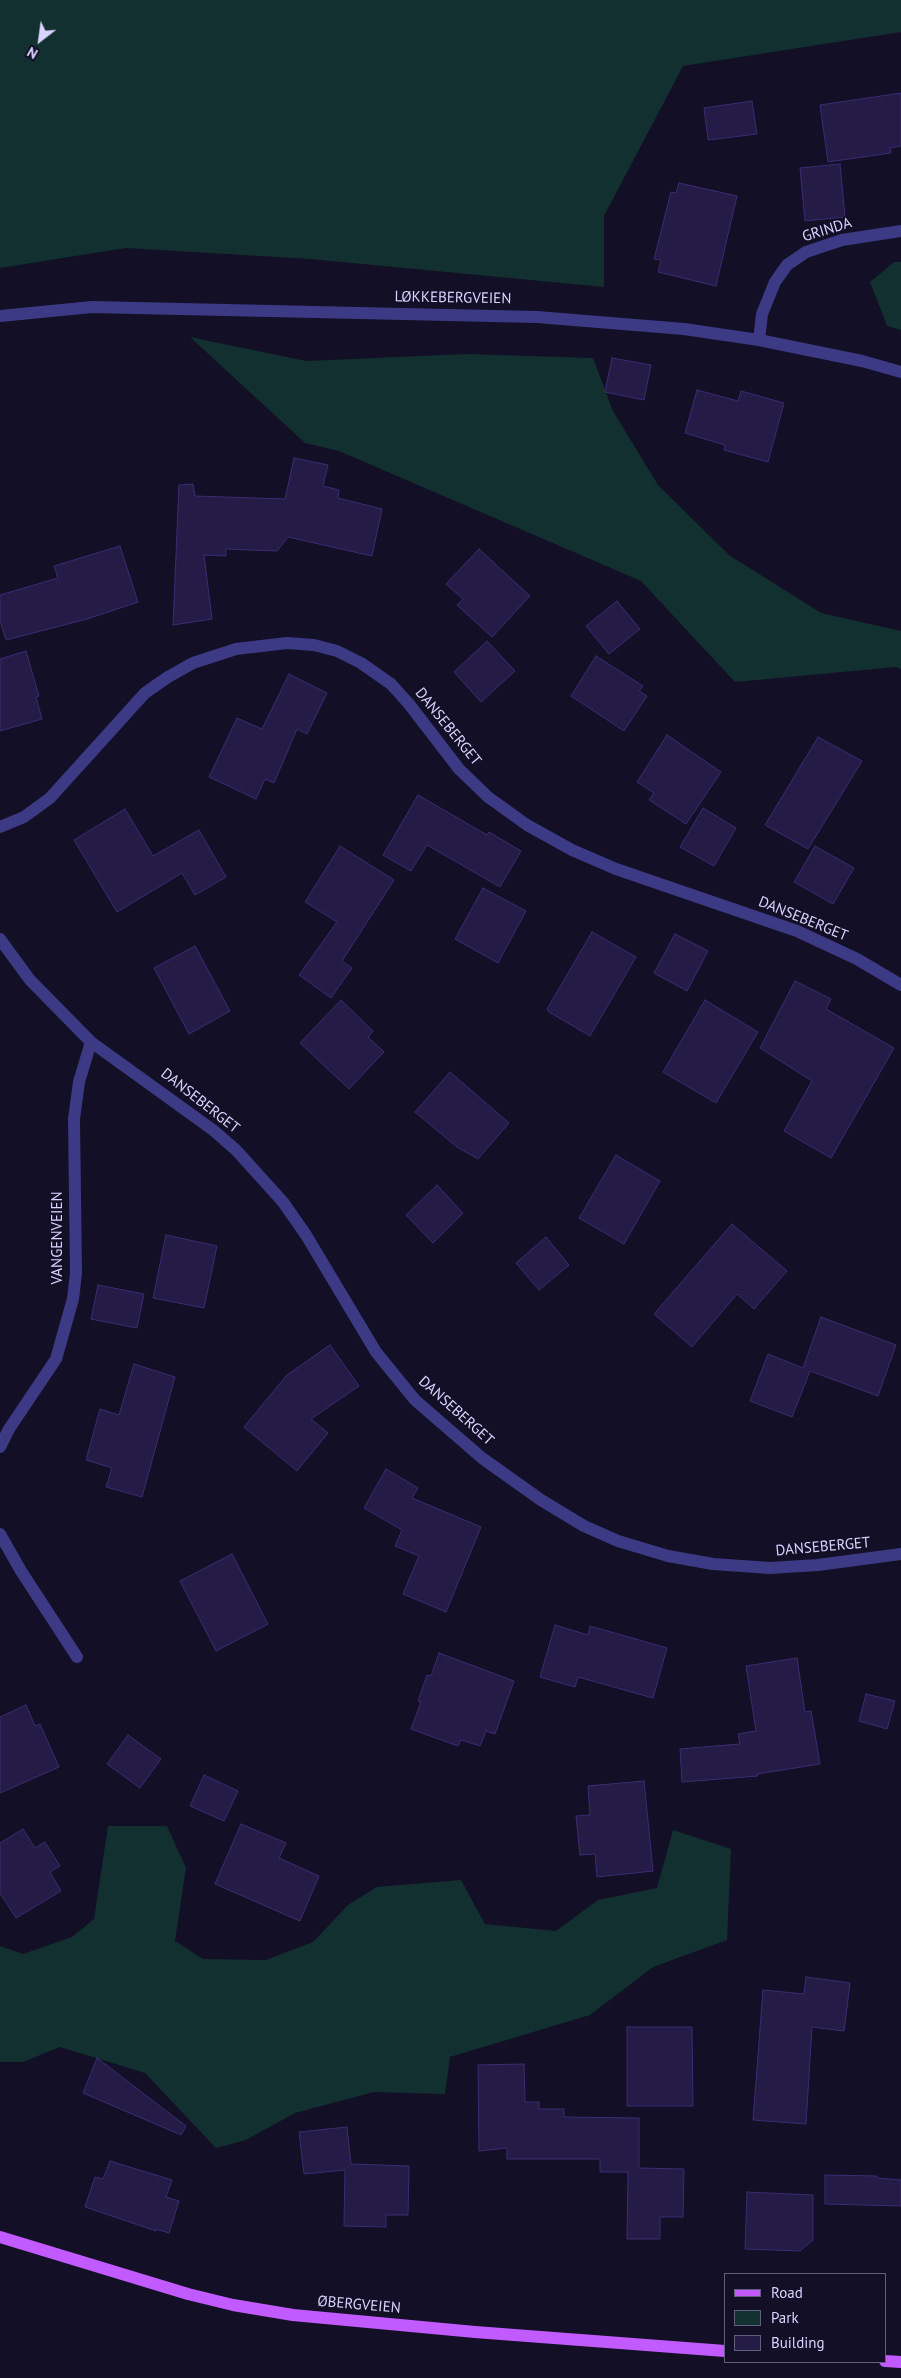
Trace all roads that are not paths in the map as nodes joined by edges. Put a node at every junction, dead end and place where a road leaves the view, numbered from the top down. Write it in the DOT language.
graph roads {
  1 [pos="901,231"];
  2 [pos="0,316"];
  3 [pos="758,340"];
  4 [pos="901,372"];
  5 [pos="0,827"];
  6 [pos="0,939"];
  7 [pos="901,985"];
  8 [pos="91,1042"];
  9 [pos="0,1447"];
  10 [pos="0,1534"];
  11 [pos="901,1554"];
  12 [pos="77,1657"];
  13 [pos="0,2237"];
  14 [pos="724,2351"];
  15 [pos="886,2362"];
  16 [pos="901,2362"];
  1 -- 3 [label="street, GRINDA"];
  2 -- 3 [label="street, LØKKEBERGVEIEN"];
  3 -- 4 [label="street, LØKKEBERGVEIEN"];
  5 -- 7 [label="street, DANSEBERGET"];
  6 -- 8 [label="street"];
  8 -- 9 [label="street, VANGENVEIEN"];
  8 -- 11 [label="street, DANSEBERGET"];
  10 -- 12 [label="street"];
  13 -- 14 [label="main road, ØBERGVEIEN"];
  15 -- 16 [label="main road"];
}
